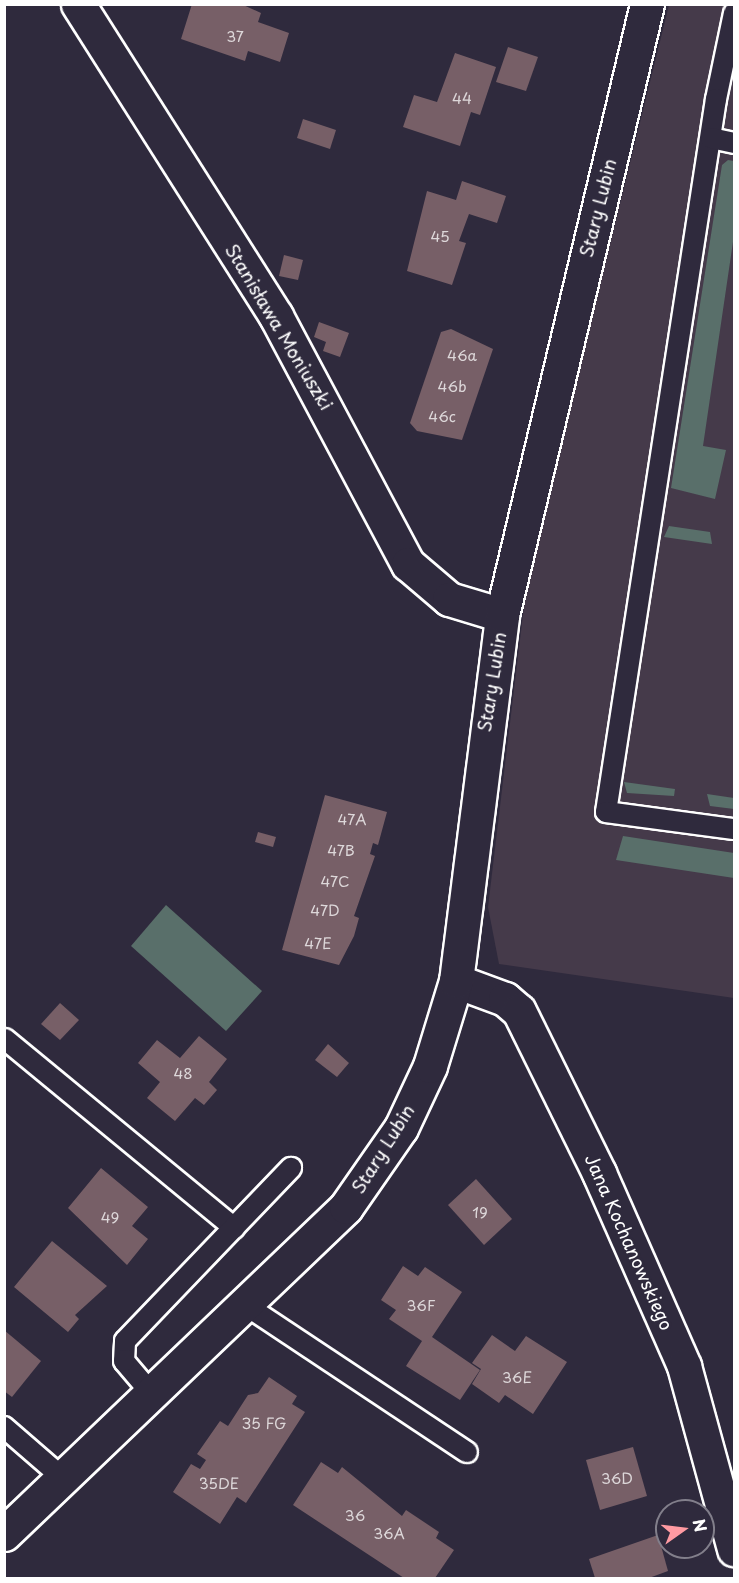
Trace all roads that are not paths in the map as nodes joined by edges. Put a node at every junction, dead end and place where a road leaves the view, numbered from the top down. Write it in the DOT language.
graph roads {
  1 [pos="78,4"];
  2 [pos="647,4"];
  3 [pos="735,14"];
  4 [pos="711,138"];
  5 [pos="735,143"];
  6 [pos="502,615"];
  7 [pos="735,830"];
  8 [pos="456,981"];
  9 [pos="6,1039"];
  10 [pos="291,1168"];
  11 [pos="234,1227"];
  12 [pos="247,1306"];
  13 [pos="152,1394"];
  14 [pos="4,1427"];
  15 [pos="468,1452"];
  16 [pos="64,1479"];
  17 [pos="4,1534"];
  18 [pos="735,1549"];
  1 -- 6 [label="street, Stanisława Moniuszki"];
  2 -- 6 [label="street, Stary Lubin"];
  3 -- 4 [label="lane"];
  4 -- 5 [label="lane"];
  4 -- 7 [label="lane"];
  6 -- 8 [label="street, Stary Lubin"];
  8 -- 12 [label="street, Stary Lubin"];
  8 -- 18 [label="street, Jana Kochanowskiego"];
  9 -- 11 [label="lane"];
  10 -- 11 [label="lane"];
  11 -- 13 [label="lane"];
  12 -- 13 [label="street, Stary Lubin"];
  12 -- 15 [label="lane"];
  13 -- 16 [label="street, Stary Lubin"];
  14 -- 16 [label="lane"];
  16 -- 17 [label="street, Stary Lubin"];
}
